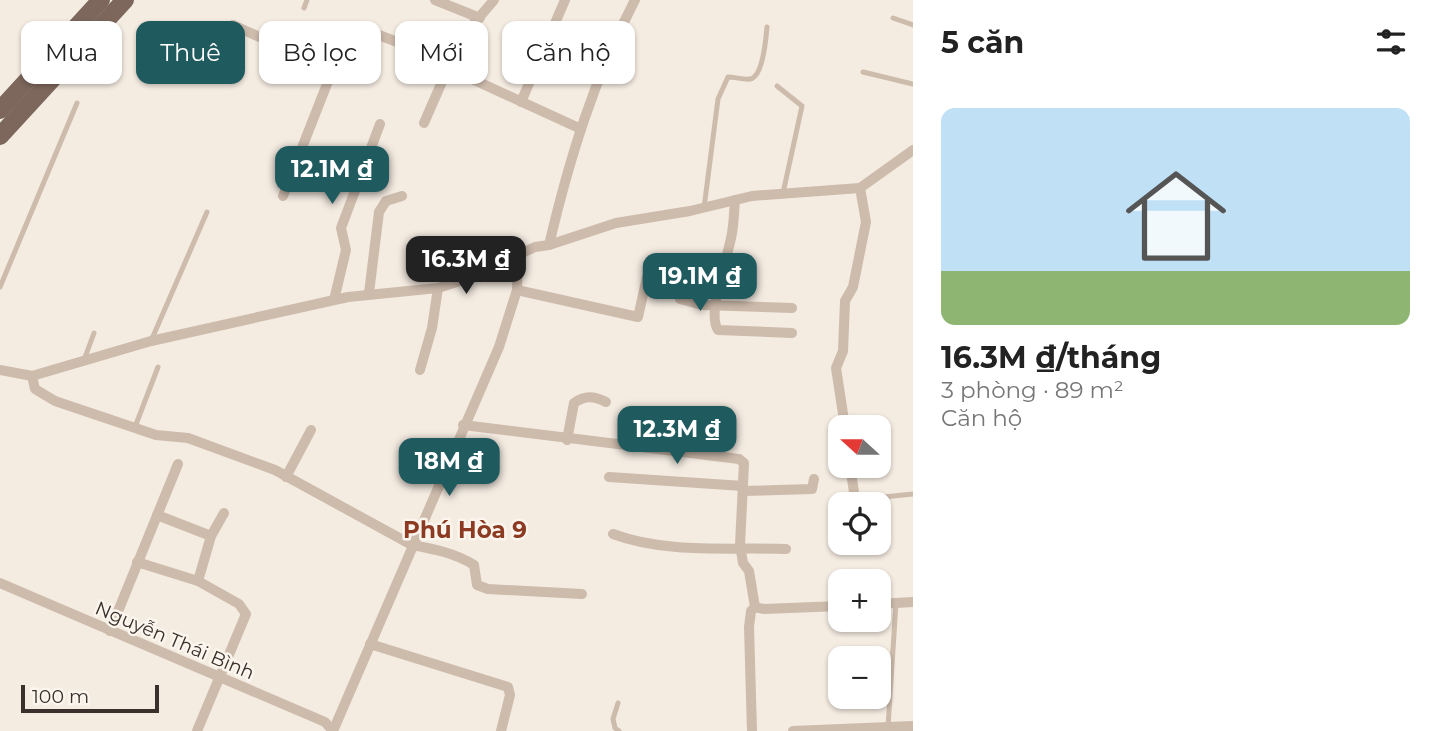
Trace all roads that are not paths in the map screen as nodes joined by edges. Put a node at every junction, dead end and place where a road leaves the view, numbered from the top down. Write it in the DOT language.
graph roads {
  1 [pos="101,0"];
  2 [pos="125,0"];
  3 [pos="307,0"];
  4 [pos="435,0"];
  5 [pos="494,0"];
  6 [pos="565,0"];
  7 [pos="635,0"];
  8 [pos="304,8"];
  9 [pos="480,18"];
  10 [pos="893,18"];
  11 [pos="477,21"];
  12 [pos="913,25"];
  13 [pos="767,27"];
  14 [pos="863,72"];
  15 [pos="327,84"];
  16 [pos="441,84"];
  17 [pos="482,84"];
  18 [pos="913,84"];
  19 [pos="777,86"];
  20 [pos="520,102"];
  21 [pos="77,103"];
  22 [pos="0,110"];
  23 [pos="424,123"];
  24 [pos="380,124"];
  25 [pos="581,129"];
  26 [pos="0,136"];
  27 [pos="913,150"];
  28 [pos="860,188"];
  29 [pos="783,193"];
  30 [pos="283,196"];
  31 [pos="402,196"];
  32 [pos="736,200"];
  33 [pos="704,208"];
  34 [pos="207,212"];
  35 [pos="549,245"];
  36 [pos="518,255"];
  37 [pos="647,277"];
  38 [pos="0,287"];
  39 [pos="438,288"];
  40 [pos="517,290"];
  41 [pos="369,293"];
  42 [pos="680,299"];
  43 [pos="334,300"];
  44 [pos="716,305"];
  45 [pos="792,308"];
  46 [pos="94,333"];
  47 [pos="792,333"];
  48 [pos="151,341"];
  49 [pos="83,360"];
  50 [pos="158,367"];
  51 [pos="0,370"];
  52 [pos="420,370"];
  53 [pos="32,376"];
  54 [pos="606,402"];
  55 [pos="843,415"];
  56 [pos="463,425"];
  57 [pos="135,427"];
  58 [pos="657,428"];
  59 [pos="311,430"];
  60 [pos="567,440"];
  61 [pos="655,451"];
  62 [pos="178,464"];
  63 [pos="286,477"];
  64 [pos="609,477"];
  65 [pos="852,478"];
  66 [pos="814,479"];
  67 [pos="743,489"];
  68 [pos="854,492"];
  69 [pos="913,494"];
  70 [pos="891,496"];
  71 [pos="224,513"];
  72 [pos="157,515"];
  73 [pos="613,534"];
  74 [pos="211,536"];
  75 [pos="412,545"];
  76 [pos="786,549"];
  77 [pos="741,551"];
  78 [pos="137,562"];
  79 [pos="198,581"];
  80 [pos="0,583"];
  81 [pos="582,594"];
  82 [pos="913,602"];
  83 [pos="891,603"];
  84 [pos="896,603"];
  85 [pos="755,607"];
  86 [pos="828,607"];
  87 [pos="110,631"];
  88 [pos="370,644"];
  89 [pos="218,678"];
  90 [pos="618,703"];
  91 [pos="888,727"];
  92 [pos="909,728"];
  93 [pos="197,731"];
  94 [pos="333,731"];
  95 [pos="501,731"];
  96 [pos="619,731"];
  97 [pos="752,731"];
  98 [pos="793,731"];
  1 -- 22 [label="main road"];
  2 -- 26 [label="main road"];
  3 -- 8 [label="lane"];
  4 -- 9 [label="street"];
  5 -- 9 [label="street"];
  6 -- 20 [label="street"];
  7 -- 25 [label="street"];
  9 -- 11 [label="street"];
  10 -- 12 [label="lane"];
  13 -- 33 [label="lane"];
  14 -- 18 [label="lane"];
  15 -- 30 [label="street"];
  16 -- 23 [label="street"];
  17 -- 20 [label="street"];
  19 -- 29 [label="lane"];
  20 -- 25 [label="street"];
  21 -- 38 [label="lane"];
  24 -- 43 [label="street"];
  25 -- 35 [label="street"];
  27 -- 28 [label="street"];
  28 -- 29 [label="street"];
  28 -- 55 [label="street"];
  29 -- 32 [label="street"];
  31 -- 41 [label="street"];
  32 -- 33 [label="street"];
  32 -- 44 [label="street"];
  33 -- 35 [label="street"];
  34 -- 48 [label="lane"];
  35 -- 36 [label="street"];
  36 -- 39 [label="street"];
  36 -- 40 [label="street"];
  37 -- 40 [label="street"];
  39 -- 41 [label="street"];
  39 -- 52 [label="street"];
  40 -- 56 [label="street"];
  41 -- 43 [label="street"];
  42 -- 44 [label="street"];
  43 -- 48 [label="street"];
  44 -- 45 [label="street"];
  44 -- 47 [label="street"];
  46 -- 49 [label="lane"];
  48 -- 49 [label="street"];
  49 -- 53 [label="street"];
  50 -- 57 [label="lane"];
  51 -- 53 [label="street"];
  53 -- 57 [label="street"];
  54 -- 60 [label="street"];
  56 -- 60 [label="street"];
  56 -- 75 [label="street"];
  57 -- 63 [label="street"];
  58 -- 61 [label="lane"];
  59 -- 63 [label="street"];
  60 -- 61 [label="street"];
  61 -- 67 [label="street"];
  62 -- 72 [label="street"];
  63 -- 75 [label="street"];
  64 -- 67 [label="street"];
  65 -- 68 [label="street"];
  66 -- 67 [label="street"];
  67 -- 77 [label="street"];
  69 -- 70 [label="lane"];
  71 -- 74 [label="street"];
  72 -- 74 [label="street"];
  72 -- 78 [label="street"];
  73 -- 77 [label="street"];
  74 -- 79 [label="street"];
  75 -- 81 [label="street"];
  75 -- 88 [label="street"];
  76 -- 77 [label="street"];
  77 -- 85 [label="street"];
  78 -- 79 [label="street"];
  78 -- 87 [label="street"];
  79 -- 89 [label="street"];
  80 -- 87 [label="street, Nguyễn Thái Bình"];
  82 -- 84 [label="street"];
  83 -- 84 [label="street"];
  84 -- 91 [label="lane"];
  85 -- 86 [label="street"];
  85 -- 97 [label="street"];
  87 -- 89 [label="street, Nguyễn Thái Bình"];
  88 -- 94 [label="street"];
  88 -- 95 [label="street"];
  89 -- 93 [label="street"];
  89 -- 94 [label="street, Nguyễn Thái Bình"];
  90 -- 96 [label="lane"];
  91 -- 92 [label="street"];
  91 -- 98 [label="street"];
}
